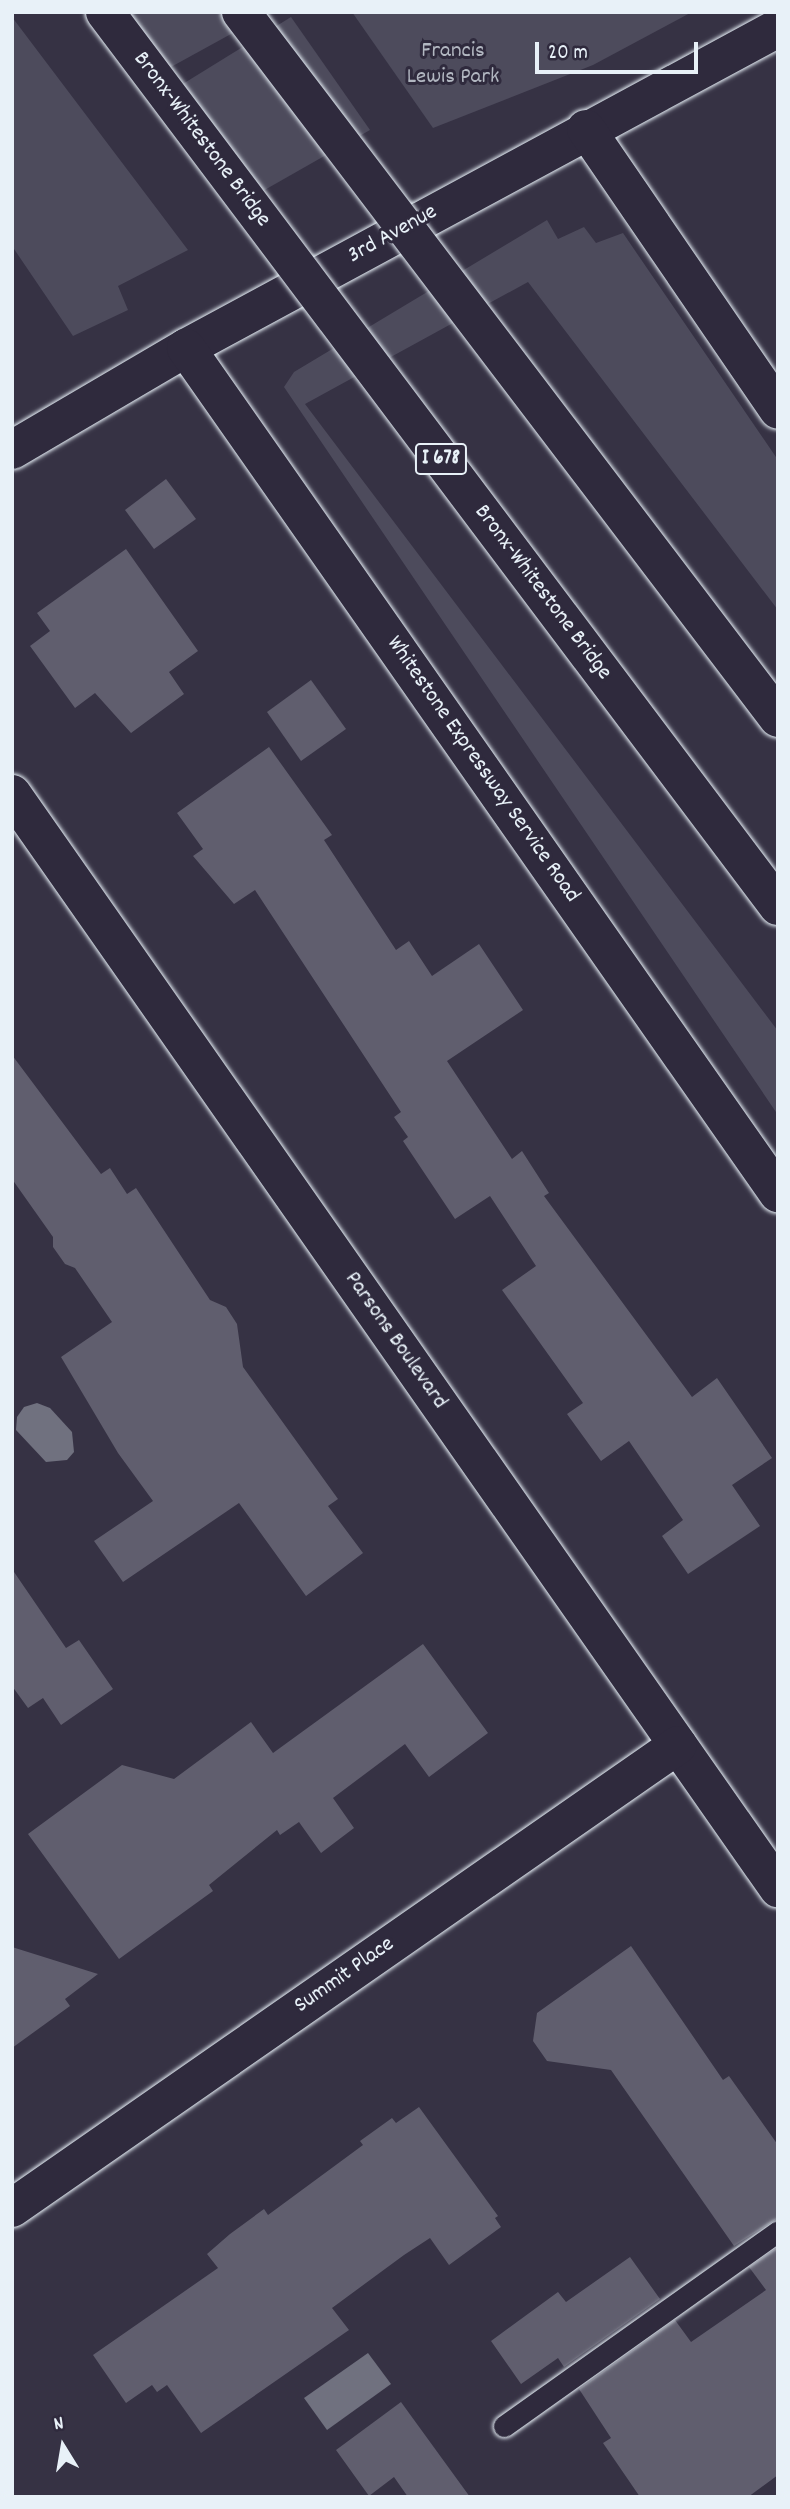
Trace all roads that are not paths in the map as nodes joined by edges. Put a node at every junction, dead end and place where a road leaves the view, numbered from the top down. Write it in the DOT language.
graph roads {
  1 [pos="105,12"];
  2 [pos="240,12"];
  3 [pos="778,27"];
  4 [pos="586,129"];
  5 [pos="186,348"];
  6 [pos="778,409"];
  7 [pos="12,450"];
  8 [pos="778,718"];
  9 [pos="12,794"];
  10 [pos="778,906"];
  11 [pos="778,1193"];
  12 [pos="678,1745"];
  13 [pos="778,1888"];
  14 [pos="12,2208"];
  15 [pos="778,2231"];
  16 [pos="505,2426"];
  1 -- 10 [label="main road, Bronx-Whitestone Bridge / I 678, bridge"];
  2 -- 8 [label="main road, bridge"];
  3 -- 4 [label="main road, 3rd Avenue"];
  4 -- 5 [label="main road, 3rd Avenue"];
  4 -- 6 [label="main road"];
  5 -- 7 [label="main road, 3rd Avenue"];
  5 -- 11 [label="main road, Whitestone Expressway Service Road"];
  9 -- 12 [label="main road, Parsons Boulevard"];
  12 -- 13 [label="main road, Parsons Boulevard"];
  12 -- 14 [label="main road, Summit Place"];
  15 -- 16 [label="lane"];
}
